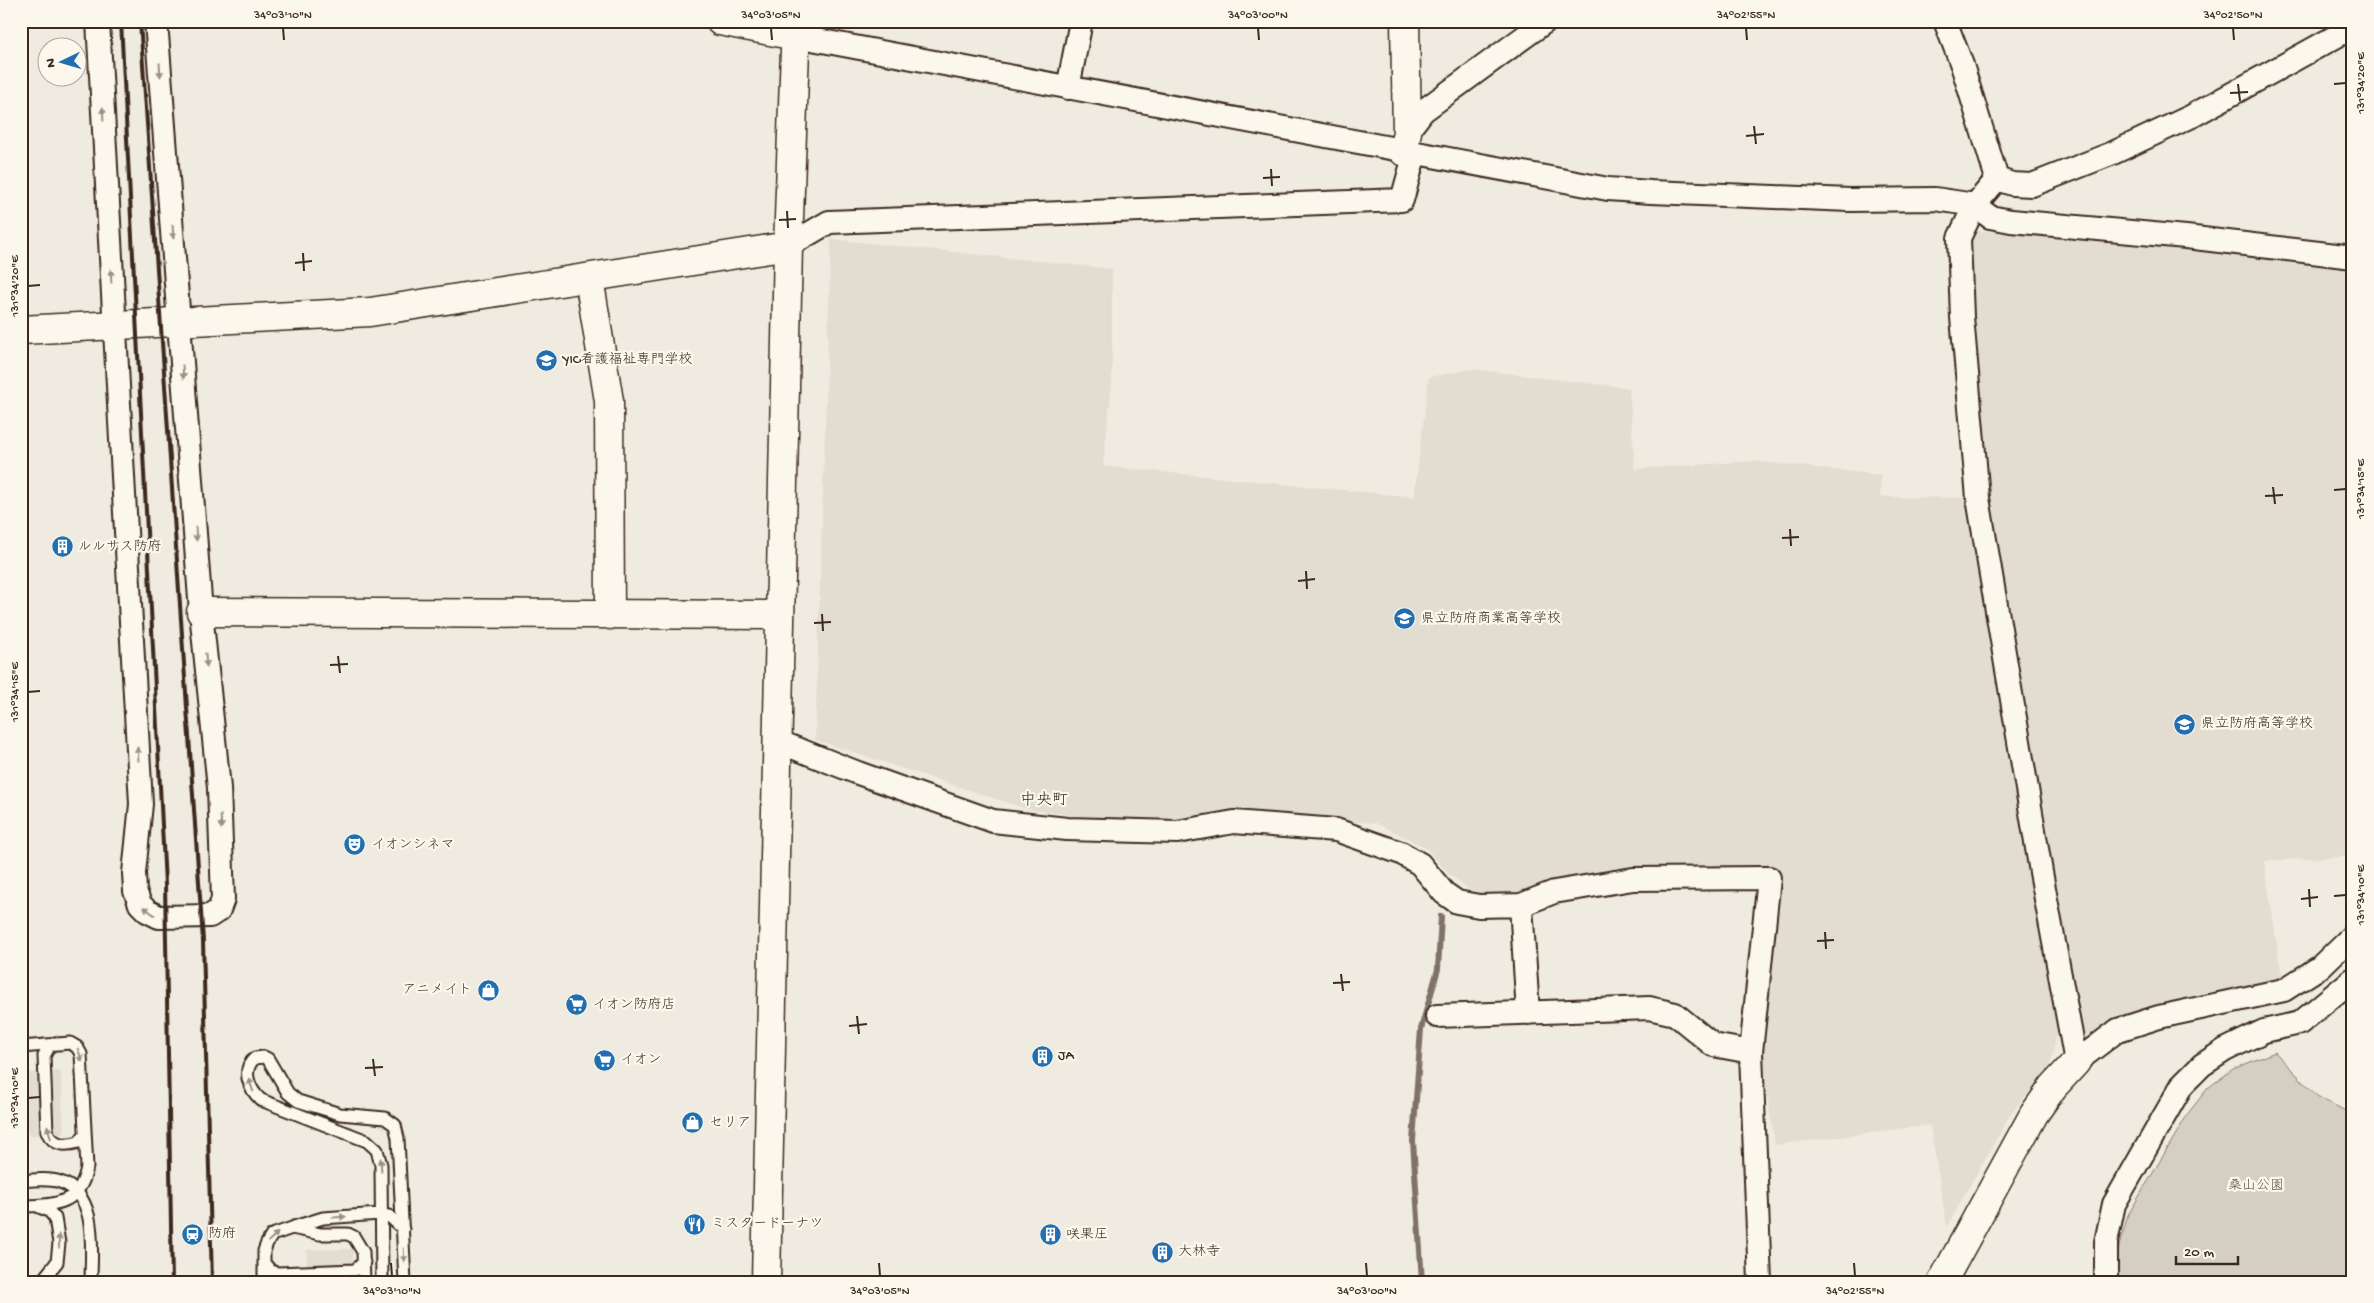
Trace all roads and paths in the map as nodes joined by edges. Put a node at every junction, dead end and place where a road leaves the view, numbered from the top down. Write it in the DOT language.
graph roads {
  1 [pos="98,21"];
  2 [pos="156,21"];
  3 [pos="720,21"];
  4 [pos="1081,21"];
  5 [pos="1405,21"];
  6 [pos="1546,21"];
  7 [pos="1945,21"];
  8 [pos="796,28"];
  9 [pos="2353,28"];
  10 [pos="1068,88"];
  11 [pos="1408,145"];
  12 [pos="1997,179"];
  13 [pos="1975,205"];
  14 [pos="788,246"];
  15 [pos="2353,257"];
  16 [pos="589,278"];
  17 [pos="180,323"];
  18 [pos="114,324"];
  19 [pos="21,330"];
  20 [pos="202,612"];
  21 [pos="610,615"];
  22 [pos="780,615"];
  23 [pos="777,741"];
  24 [pos="1521,905"];
  25 [pos="2353,935"];
  26 [pos="2353,979"];
  27 [pos="1528,1013"];
  28 [pos="1437,1016"];
  29 [pos="55,1044"];
  30 [pos="21,1047"];
  31 [pos="1751,1052"];
  32 [pos="2076,1062"];
  33 [pos="85,1134"];
  34 [pos="21,1181"];
  35 [pos="77,1193"];
  36 [pos="21,1206"];
  37 [pos="36,1206"];
  38 [pos="380,1214"];
  39 [pos="292,1228"];
  40 [pos="403,1229"];
  41 [pos="364,1262"];
  42 [pos="264,1263"];
  43 [pos="42,1282"];
  44 [pos="66,1282"];
  45 [pos="91,1282"];
  46 [pos="264,1282"];
  47 [pos="364,1282"];
  48 [pos="382,1282"];
  49 [pos="405,1282"];
  50 [pos="766,1282"];
  51 [pos="1760,1282"];
  52 [pos="1942,1282"];
  53 [pos="2106,1282"];
  18 -- 1 [label="street, one-way"];
  2 -- 17 [label="street, one-way"];
  3 -- 8 [label="street"];
  4 -- 10 [label="street"];
  5 -- 11 [label="street"];
  6 -- 11 [label="street"];
  7 -- 12 [label="street"];
  8 -- 10 [label="street"];
  8 -- 14 [label="street"];
  9 -- 12 [label="street"];
  10 -- 11 [label="street"];
  11 -- 13 [label="street"];
  11 -- 14 [label="street"];
  12 -- 13 [label="street"];
  13 -- 15 [label="street"];
  13 -- 32 [label="street"];
  14 -- 16 [label="street"];
  14 -- 22 [label="street"];
  16 -- 17 [label="street"];
  16 -- 21 [label="street"];
  17 -- 18 [label="street"];
  17 -- 20 [label="street, one-way"];
  18 -- 19 [label="street"];
  20 -- 18 [label="street, one-way"];
  20 -- 21 [label="street"];
  21 -- 22 [label="street"];
  22 -- 23 [label="street"];
  23 -- 24 [label="street"];
  23 -- 50 [label="street"];
  24 -- 27 [label="street"];
  24 -- 31 [label="street"];
  25 -- 32 [label="street"];
  26 -- 53 [label="street"];
  27 -- 28 [label="street"];
  27 -- 31 [label="street"];
  29 -- 30 [label="lane"];
  29 -- 33 [label="lane, one-way"];
  33 -- 29 [label="lane, one-way"];
  31 -- 51 [label="street"];
  32 -- 52 [label="street"];
  33 -- 35 [label="lane"];
  34 -- 35 [label="lane"];
  35 -- 37 [label="lane"];
  35 -- 45 [label="lane"];
  36 -- 37 [label="lane"];
  43 -- 37 [label="lane, one-way"];
  39 -- 38 [label="lane, one-way"];
  38 -- 40 [label="lane"];
  38 -- 40 [label="lane, one-way"];
  38 -- 48 [label="lane"];
  39 -- 41 [label="lane"];
  42 -- 39 [label="lane, one-way"];
  40 -- 49 [label="lane, one-way"];
  41 -- 42 [label="lane"];
  41 -- 47 [label="lane"];
  42 -- 46 [label="lane"];
  43 -- 44 [label="lane"];
}
